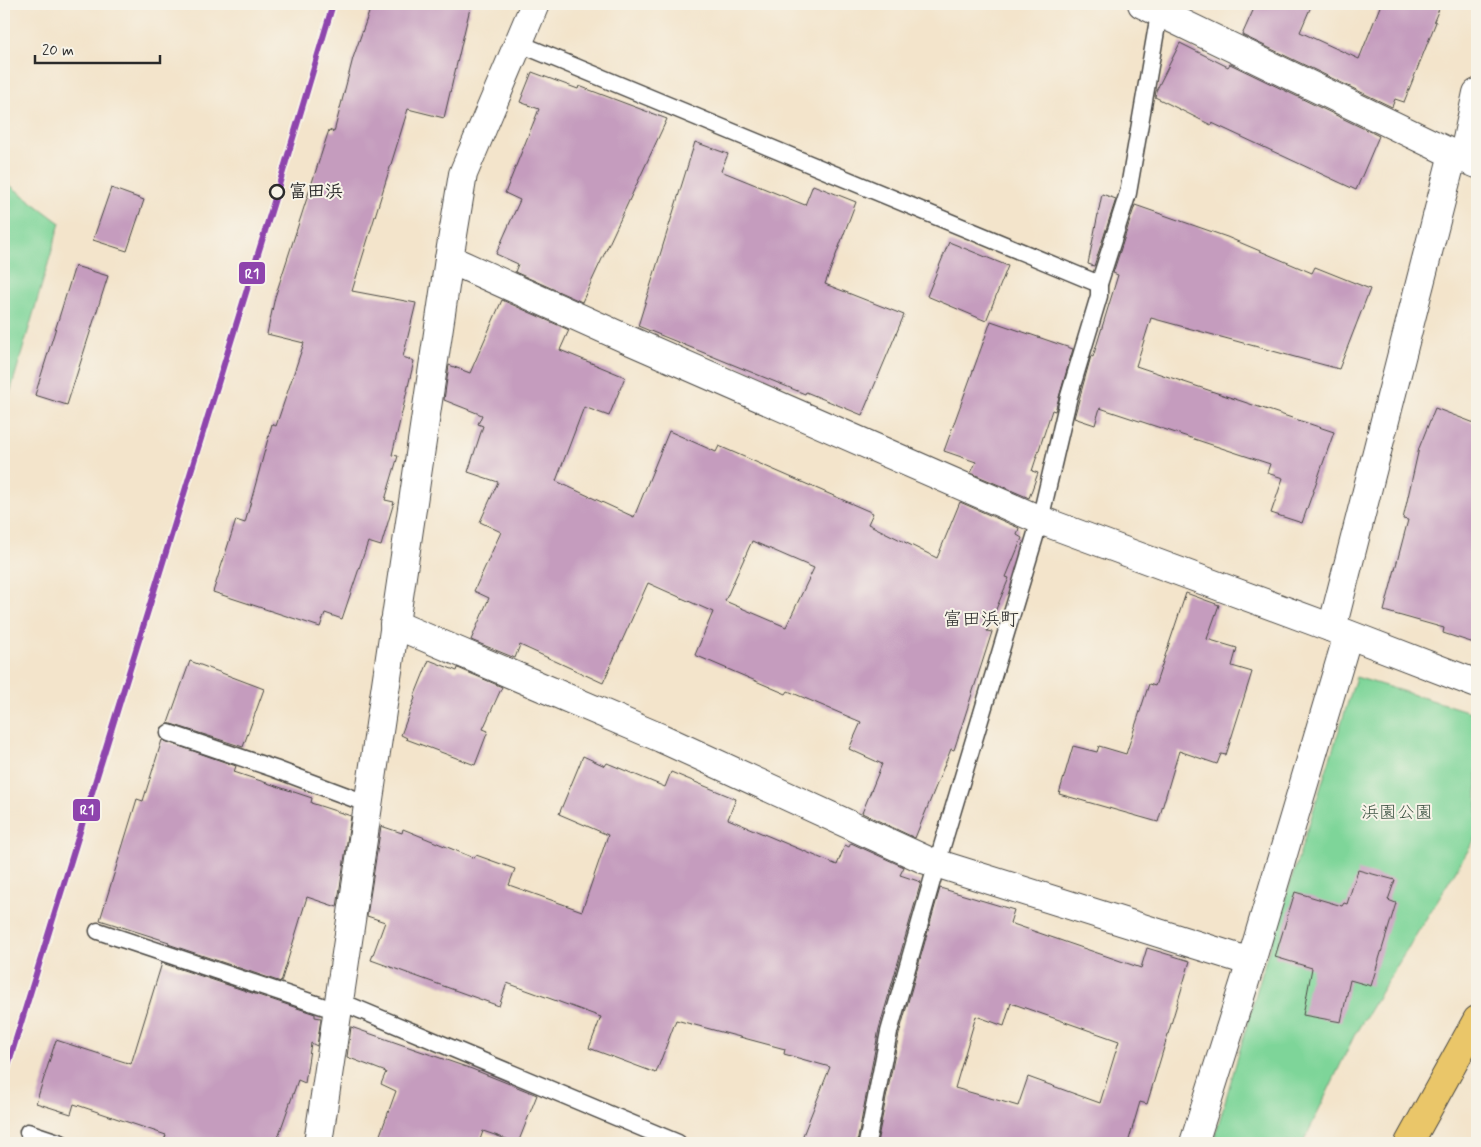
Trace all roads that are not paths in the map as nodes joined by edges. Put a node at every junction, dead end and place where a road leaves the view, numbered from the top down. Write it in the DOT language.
graph roads {
  1 [pos="535,4"];
  2 [pos="1150,9"];
  3 [pos="518,43"];
  4 [pos="1477,93"];
  5 [pos="1464,158"];
  6 [pos="449,259"];
  7 [pos="1099,284"];
  8 [pos="1040,520"];
  9 [pos="394,624"];
  10 [pos="1340,631"];
  11 [pos="1477,684"];
  12 [pos="169,733"];
  13 [pos="368,804"];
  14 [pos="937,863"];
  15 [pos="98,931"];
  16 [pos="1251,962"];
  17 [pos="338,1006"];
  18 [pos="1477,1020"];
  19 [pos="28,1132"];
  20 [pos="61,1143"];
  21 [pos="318,1143"];
  22 [pos="678,1143"];
  23 [pos="867,1143"];
  24 [pos="1194,1143"];
  25 [pos="1409,1143"];
  1 -- 3 [label="street"];
  2 -- 5 [label="street"];
  2 -- 7 [label="lane"];
  3 -- 6 [label="street"];
  3 -- 7 [label="lane"];
  4 -- 5 [label="street"];
  5 -- 10 [label="street"];
  6 -- 8 [label="street"];
  6 -- 9 [label="street"];
  7 -- 8 [label="lane"];
  8 -- 10 [label="street"];
  8 -- 14 [label="lane"];
  9 -- 13 [label="street"];
  9 -- 14 [label="street"];
  10 -- 11 [label="street"];
  10 -- 16 [label="street"];
  12 -- 13 [label="lane"];
  13 -- 17 [label="street"];
  14 -- 16 [label="street"];
  14 -- 23 [label="lane"];
  15 -- 17 [label="lane"];
  16 -- 24 [label="street"];
  17 -- 21 [label="street"];
  17 -- 22 [label="lane"];
  18 -- 25 [label="highway"];
  19 -- 20 [label="lane"];
}
